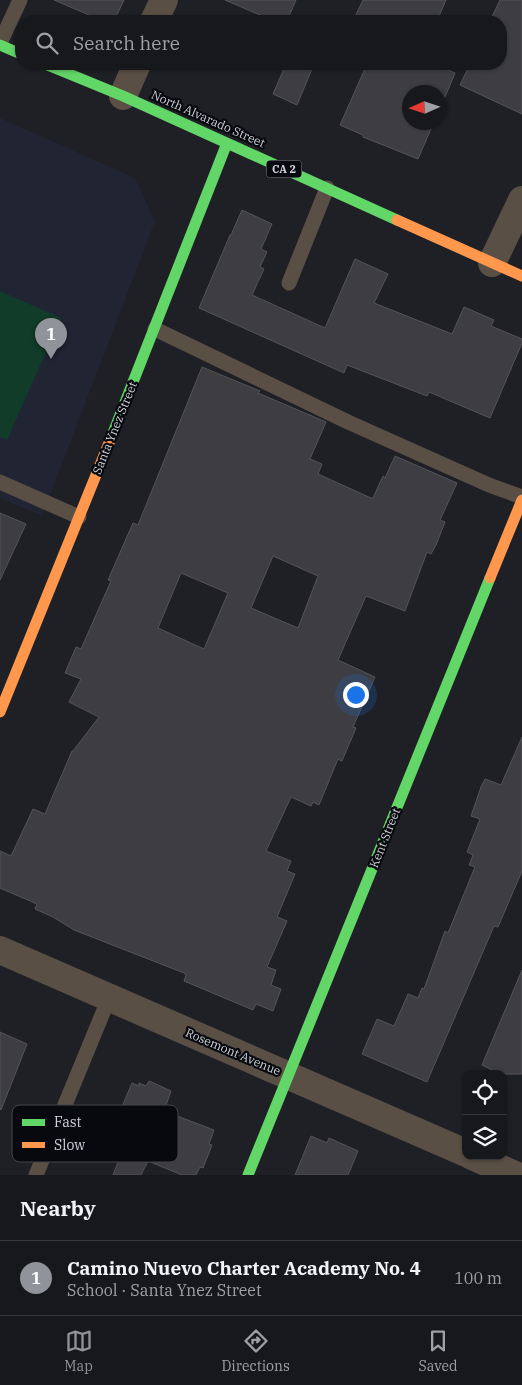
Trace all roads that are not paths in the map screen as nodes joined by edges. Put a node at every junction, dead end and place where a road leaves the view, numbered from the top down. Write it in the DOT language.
graph roads {
  1 [pos="20,0"];
  2 [pos="164,0"];
  3 [pos="157,15"];
  4 [pos="0,44"];
  5 [pos="15,51"];
  6 [pos="60,70"];
  7 [pos="134,70"];
  8 [pos="123,96"];
  9 [pos="227,143"];
  10 [pos="327,188"];
  11 [pos="522,200"];
  12 [pos="492,263"];
  13 [pos="522,276"];
  14 [pos="289,283"];
  15 [pos="155,329"];
  16 [pos="0,482"];
  17 [pos="522,499"];
  18 [pos="79,516"];
  19 [pos="0,712"];
  20 [pos="0,950"];
  21 [pos="109,998"];
  22 [pos="289,1076"];
  23 [pos="65,1105"];
  24 [pos="472,1161"];
  25 [pos="41,1162"];
  26 [pos="36,1175"];
  27 [pos="248,1175"];
  28 [pos="514,1175"];
  1 -- 4 [label="lane"];
  2 -- 3 [label="street"];
  4 -- 5 [label="street"];
  6 -- 8 [label="street, North Alvarado Street / CA 2"];
  7 -- 8 [label="street"];
  8 -- 9 [label="street, North Alvarado Street / CA 2"];
  9 -- 10 [label="street, North Alvarado Street / CA 2"];
  9 -- 15 [label="street, Santa Ynez Street"];
  10 -- 12 [label="street, North Alvarado Street / CA 2"];
  10 -- 14 [label="lane"];
  11 -- 12 [label="street"];
  12 -- 13 [label="street, North Alvarado Street / CA 2"];
  15 -- 17 [label="lane"];
  15 -- 18 [label="street, Santa Ynez Street"];
  16 -- 18 [label="lane"];
  17 -- 22 [label="street, Kent Street"];
  18 -- 19 [label="street, Santa Ynez Street"];
  20 -- 21 [label="street, Rosemont Avenue"];
  21 -- 22 [label="street, Rosemont Avenue"];
  21 -- 23 [label="lane"];
  22 -- 24 [label="street, Rosemont Avenue"];
  22 -- 27 [label="street, Kent Street"];
  24 -- 28 [label="street, Rosemont Avenue"];
  25 -- 26 [label="lane"];
}
